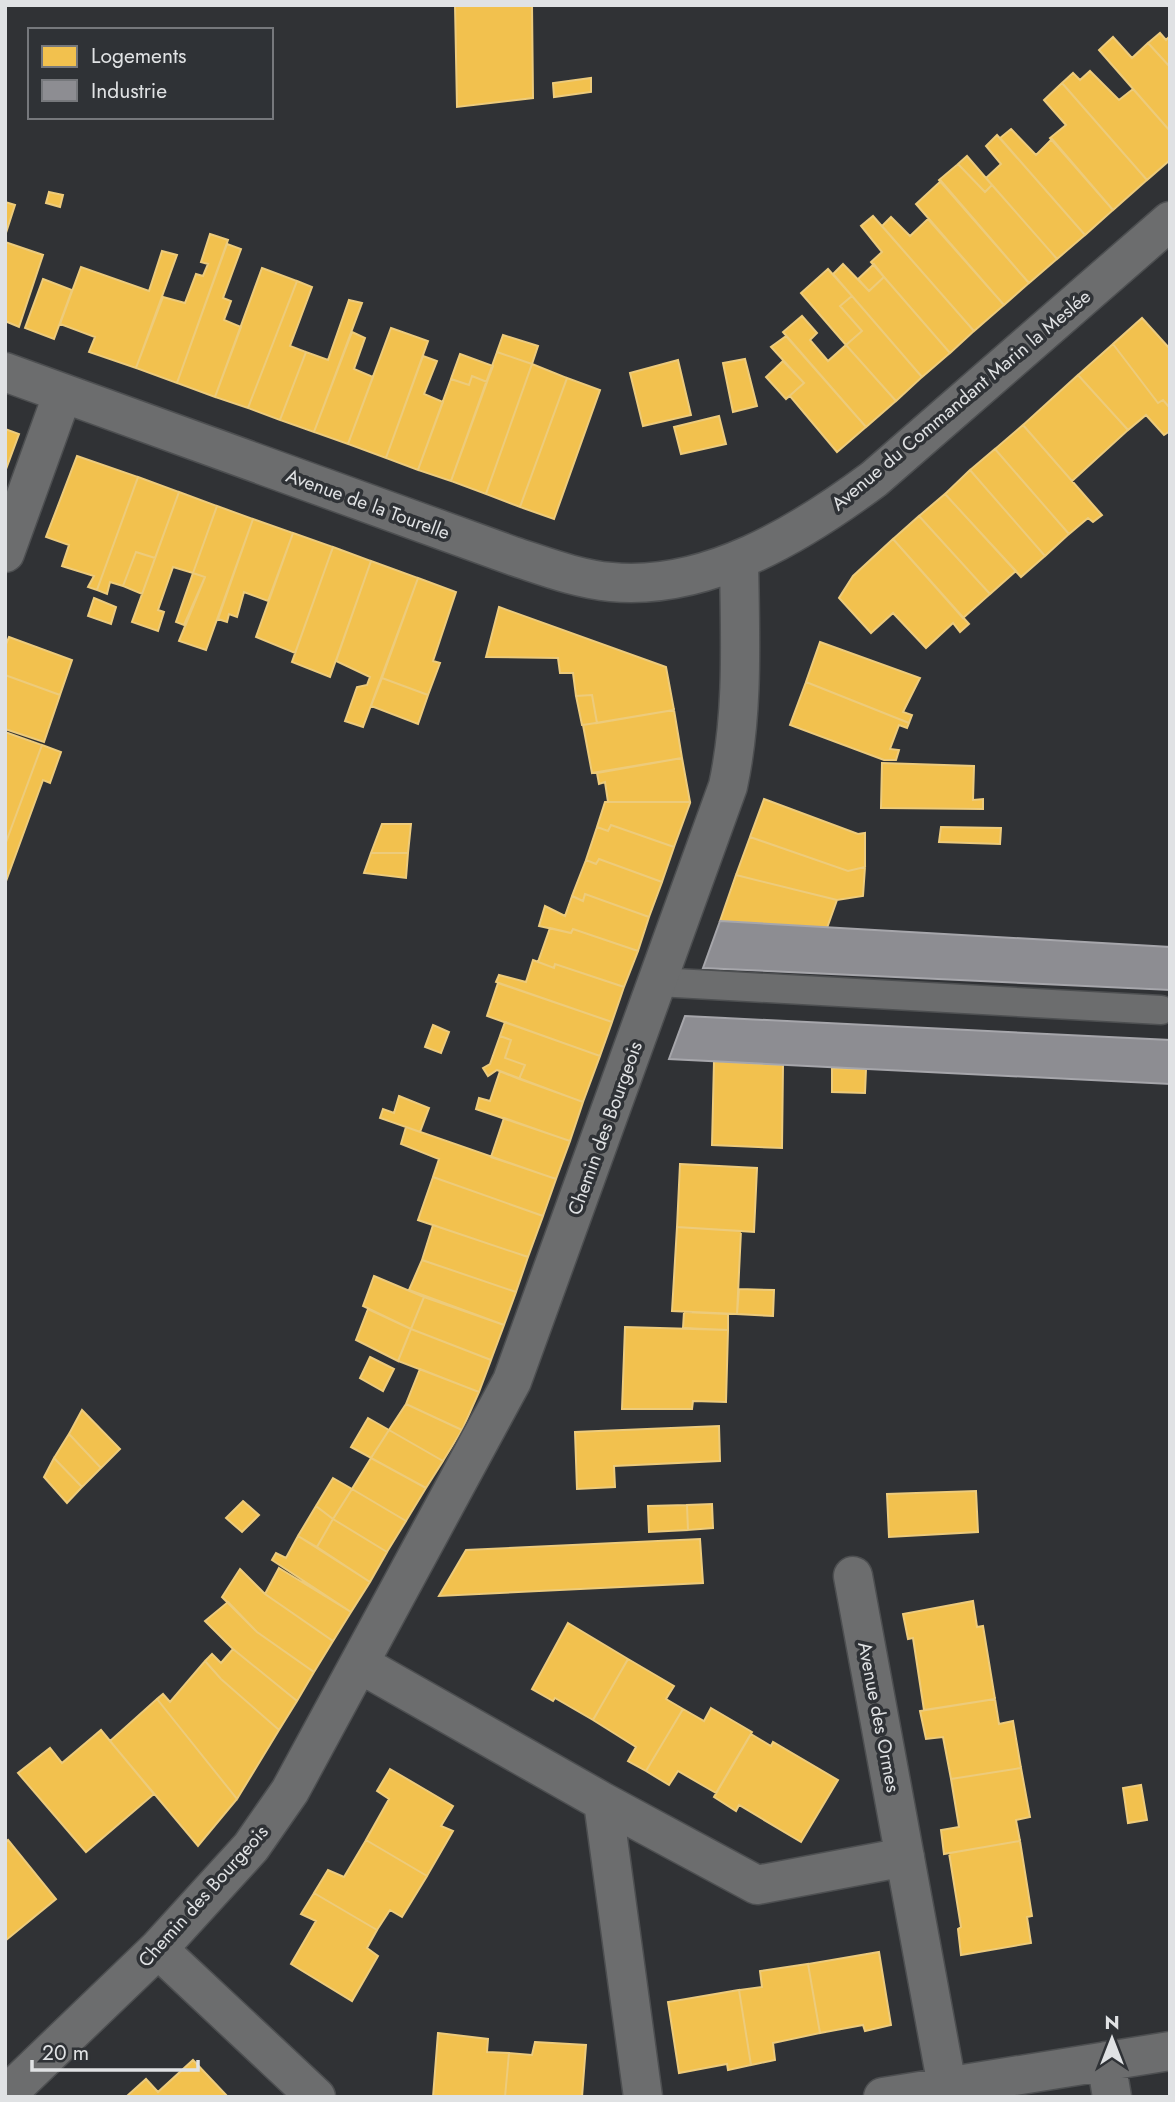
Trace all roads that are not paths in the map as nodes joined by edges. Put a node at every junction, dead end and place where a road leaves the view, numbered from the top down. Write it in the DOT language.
graph roads {
  1 [pos="1170,221"];
  2 [pos="5,372"];
  3 [pos="63,393"];
  4 [pos="5,553"];
  5 [pos="739,560"];
  6 [pos="658,982"];
  7 [pos="1161,1010"];
  8 [pos="853,1576"];
  9 [pos="360,1664"];
  10 [pos="603,1802"];
  11 [pos="905,1857"];
  12 [pos="158,1949"];
  13 [pos="1170,2051"];
  14 [pos="1109,2079"];
  15 [pos="947,2086"];
  16 [pos="5,2095"];
  17 [pos="316,2097"];
  18 [pos="643,2097"];
  19 [pos="883,2097"];
  1 -- 5 [label="street, Avenue du Commandant Marin la Meslée"];
  2 -- 3 [label="street, Avenue de la Tourelle"];
  3 -- 4 [label="street"];
  3 -- 5 [label="street, Avenue de la Tourelle"];
  5 -- 6 [label="street, Chemin des Bourgeois"];
  6 -- 7 [label="lane"];
  6 -- 9 [label="street, Chemin des Bourgeois"];
  8 -- 11 [label="street, Avenue des Ormes"];
  9 -- 10 [label="street"];
  9 -- 12 [label="street, Chemin des Bourgeois"];
  10 -- 11 [label="street"];
  10 -- 18 [label="street"];
  11 -- 15 [label="street, Avenue des Ormes"];
  12 -- 16 [label="street, Chemin des Bourgeois"];
  12 -- 17 [label="street"];
  13 -- 14 [label="street"];
  14 -- 15 [label="street"];
  15 -- 19 [label="street"];
}
